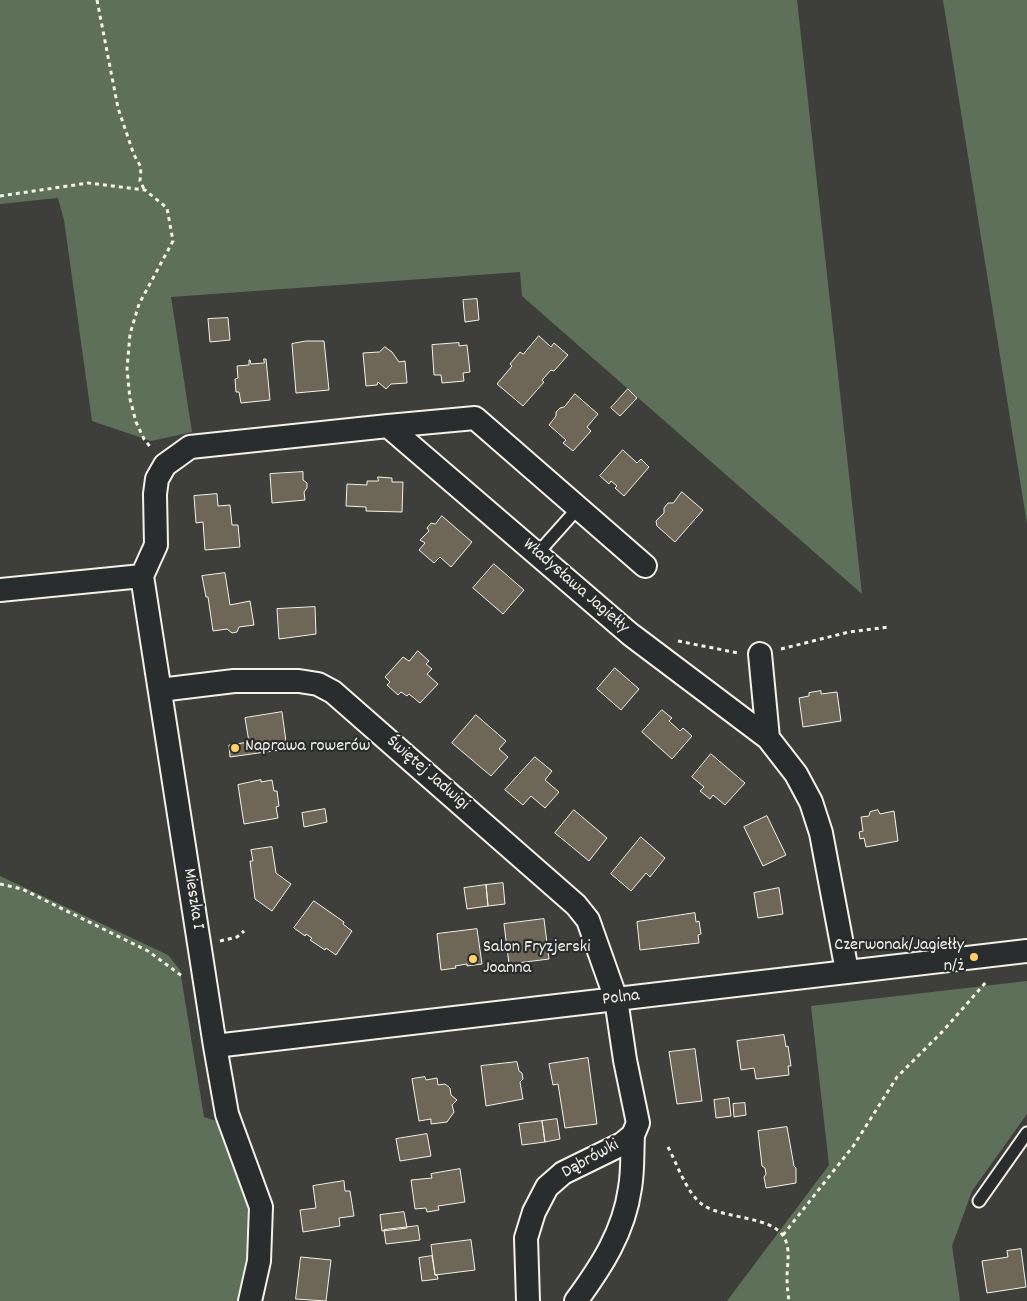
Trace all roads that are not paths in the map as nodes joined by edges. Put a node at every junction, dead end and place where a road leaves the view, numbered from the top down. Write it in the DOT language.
graph roads {
  1 [pos="388,426"];
  2 [pos="578,508"];
  3 [pos="537,554"];
  4 [pos="644,566"];
  5 [pos="142,576"];
  6 [pos="0,590"];
  7 [pos="760,654"];
  8 [pos="160,690"];
  9 [pos="768,738"];
  10 [pos="1027,951"];
  11 [pos="848,971"];
  12 [pos="616,999"];
  13 [pos="215,1046"];
  14 [pos="1027,1133"];
  15 [pos="633,1135"];
  16 [pos="979,1201"];
  17 [pos="250,1301"];
  18 [pos="528,1301"];
  19 [pos="576,1301"];
  1 -- 2 [label="street"];
  1 -- 3 [label="street, Władysława Jagiełły"];
  1 -- 5 [label="street"];
  2 -- 3 [label="lane"];
  2 -- 4 [label="street"];
  3 -- 9 [label="street, Władysława Jagiełły"];
  5 -- 6 [label="street"];
  5 -- 8 [label="street, Mieszka I"];
  7 -- 9 [label="street"];
  8 -- 12 [label="street, Świętej Jadwigi"];
  8 -- 13 [label="street, Mieszka I"];
  9 -- 11 [label="street, Władysława Jagiełły"];
  10 -- 11 [label="street, Polna"];
  11 -- 12 [label="street, Polna"];
  12 -- 13 [label="street, Polna"];
  12 -- 15 [label="street, Dąbrówki"];
  13 -- 17 [label="street, Mieszka I"];
  14 -- 16 [label="lane"];
  15 -- 18 [label="street, Dąbrówki"];
  15 -- 19 [label="street, Dąbrówki"];
}
